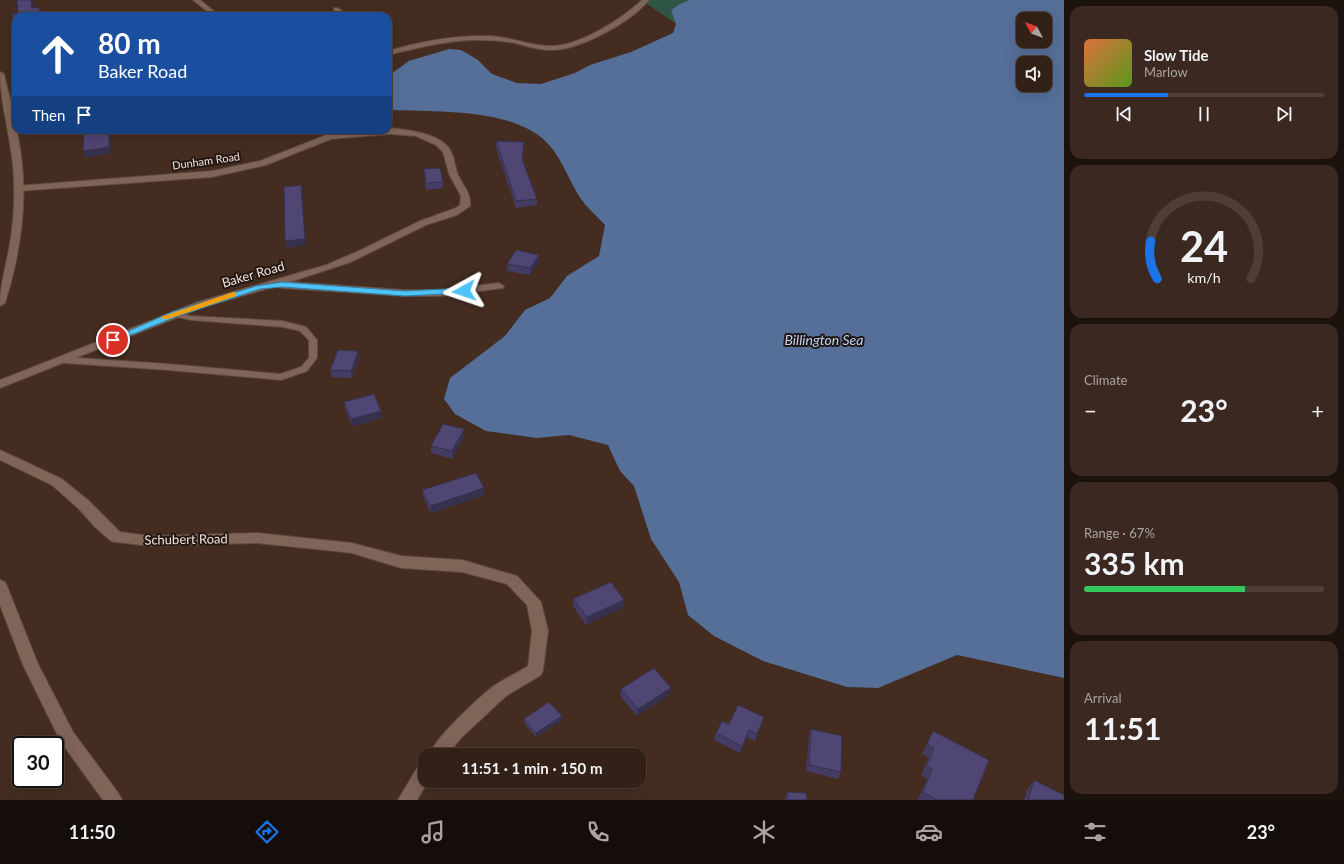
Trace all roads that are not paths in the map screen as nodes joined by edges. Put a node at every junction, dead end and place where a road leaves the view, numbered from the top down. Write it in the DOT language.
graph roads {
  1 [pos="196,0"];
  2 [pos="646,0"];
  3 [pos="336,9"];
  4 [pos="211,12"];
  5 [pos="340,12"];
  6 [pos="392,52"];
  7 [pos="0,74"];
  8 [pos="392,131"];
  9 [pos="12,133"];
  10 [pos="12,134"];
  11 [pos="356,134"];
  12 [pos="458,182"];
  13 [pos="19,188"];
  14 [pos="268,286"];
  15 [pos="499,286"];
  16 [pos="0,303"];
  17 [pos="175,314"];
  18 [pos="64,360"];
  19 [pos="0,384"];
  20 [pos="0,455"];
  21 [pos="0,586"];
  22 [pos="443,748"];
  23 [pos="418,782"];
  24 [pos="113,800"];
  25 [pos="407,800"];
  1 -- 4 [label="street"];
  2 -- 6 [label="street"];
  3 -- 5 [label="lane"];
  7 -- 9 [label="street"];
  8 -- 12 [label="street, Dunham Road"];
  10 -- 13 [label="street"];
  11 -- 13 [label="street, Dunham Road"];
  12 -- 14 [label="street, Baker Road"];
  13 -- 16 [label="street"];
  14 -- 15 [label="street"];
  14 -- 17 [label="street, Baker Road"];
  17 -- 18 [label="street, Baker Road"];
  17 -- 18 [label="lane"];
  18 -- 19 [label="street, Baker Road"];
  20 -- 22 [label="street, Schubert Road"];
  21 -- 24 [label="street"];
  23 -- 25 [label="street"];
}
